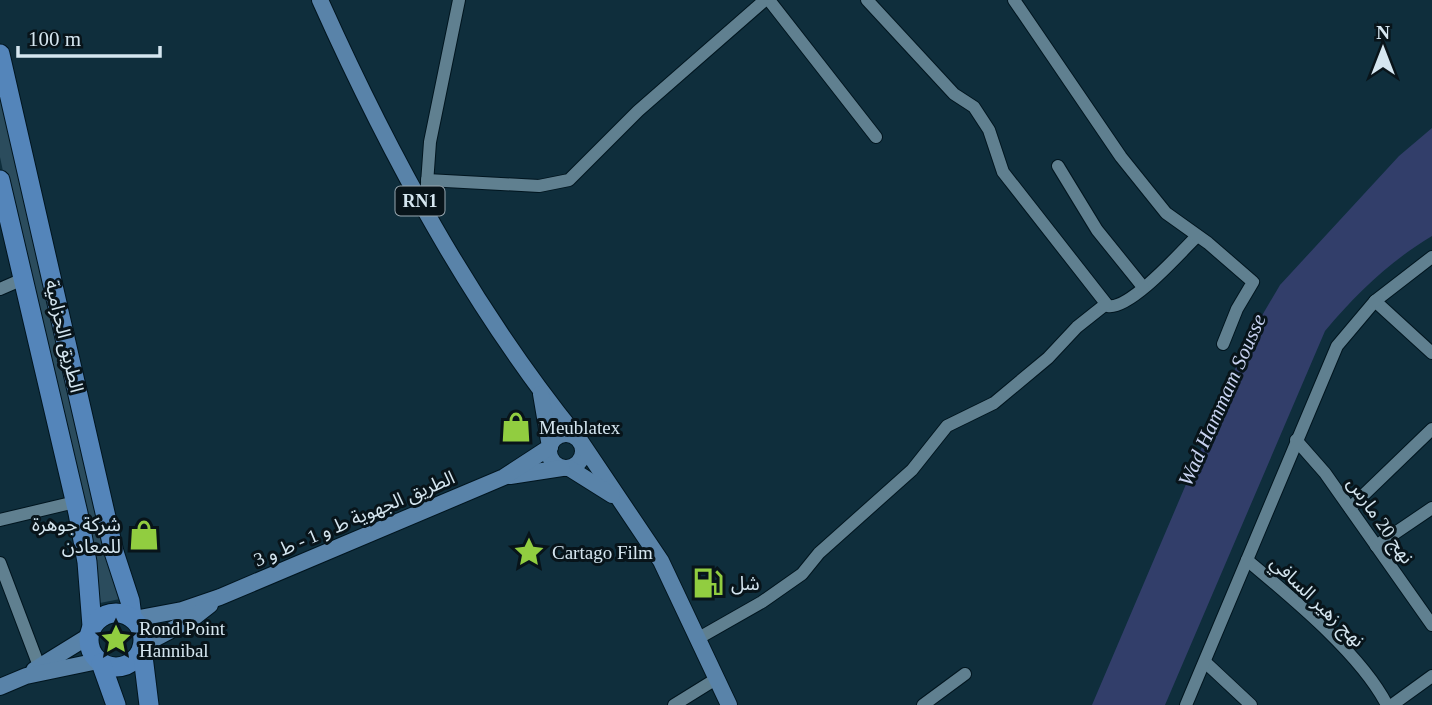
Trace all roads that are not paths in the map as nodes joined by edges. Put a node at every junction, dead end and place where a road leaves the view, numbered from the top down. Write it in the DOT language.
graph roads {
  1 [pos="320,0"];
  2 [pos="459,0"];
  3 [pos="767,0"];
  4 [pos="867,0"];
  5 [pos="1014,0"];
  6 [pos="0,54"];
  7 [pos="876,137"];
  8 [pos="1058,166"];
  9 [pos="427,180"];
  10 [pos="1,189"];
  11 [pos="425,212"];
  12 [pos="1197,236"];
  13 [pos="1432,257"];
  14 [pos="23,279"];
  15 [pos="1143,287"];
  16 [pos="0,289"];
  17 [pos="1375,301"];
  18 [pos="1106,304"];
  19 [pos="1223,344"];
  20 [pos="1432,353"];
  21 [pos="540,391"];
  22 [pos="1432,429"];
  23 [pos="579,440"];
  24 [pos="1296,440"];
  25 [pos="550,447"];
  26 [pos="566,468"];
  27 [pos="504,477"];
  28 [pos="620,500"];
  29 [pos="75,502"];
  30 [pos="1350,508"];
  31 [pos="1432,508"];
  32 [pos="0,520"];
  33 [pos="1376,546"];
  34 [pos="1247,560"];
  35 [pos="0,563"];
  36 [pos="220,597"];
  37 [pos="1432,600"];
  38 [pos="1420,608"];
  39 [pos="133,618"];
  40 [pos="1432,625"];
  41 [pos="90,631"];
  42 [pos="697,639"];
  43 [pos="143,647"];
  44 [pos="100,662"];
  45 [pos="1205,663"];
  46 [pos="32,671"];
  47 [pos="965,674"];
  48 [pos="1432,676"];
  49 [pos="716,679"];
  50 [pos="0,687"];
  51 [pos="116,705"];
  52 [pos="149,705"];
  53 [pos="674,705"];
  54 [pos="729,705"];
  55 [pos="923,705"];
  56 [pos="1186,705"];
  57 [pos="1251,705"];
  58 [pos="1389,705"];
  1 -- 11 [label="main road, RN1"];
  2 -- 9 [label="street"];
  3 -- 7 [label="street"];
  3 -- 9 [label="street"];
  4 -- 18 [label="street"];
  5 -- 12 [label="street"];
  6 -- 39 [label="highway, الطريق الحزامية"];
  8 -- 15 [label="street"];
  9 -- 11 [label="street"];
  10 -- 14 [label="highway, الطريق الحزامية"];
  11 -- 21 [label="main road, RN1"];
  12 -- 15 [label="street"];
  12 -- 19 [label="street"];
  13 -- 17 [label="street"];
  14 -- 16 [label="street"];
  14 -- 29 [label="highway, الطريق الحزامية"];
  15 -- 18 [label="street"];
  17 -- 20 [label="street"];
  17 -- 24 [label="street"];
  18 -- 42 [label="street"];
  21 -- 23 [label="main road, RN1"];
  21 -- 25 [label="main road, RN1"];
  22 -- 30 [label="street"];
  23 -- 25 [label="main road"];
  23 -- 26 [label="main road"];
  23 -- 28 [label="main road, RN1"];
  24 -- 30 [label="street, نهج 20 مارس"];
  24 -- 34 [label="street"];
  25 -- 26 [label="main road, RN1"];
  25 -- 27 [label="main road, الطريق الجهوية ط و 1 - ط و 3"];
  26 -- 27 [label="main road, الطريق الجهوية ط و 1 - ط و 3"];
  26 -- 28 [label="main road, RN1"];
  27 -- 36 [label="main road, الطريق الجهوية ط و 1 - ط و 3"];
  28 -- 42 [label="main road, RN1"];
  29 -- 32 [label="street"];
  29 -- 41 [label="highway, الطريق الحزامية"];
  30 -- 33 [label="street, نهج 20 مارس"];
  31 -- 33 [label="street"];
  33 -- 38 [label="street, نهج 20 مارس"];
  34 -- 45 [label="street"];
  34 -- 58 [label="street, نهج زهير السافي"];
  35 -- 46 [label="street"];
  36 -- 39 [label="main road, الطريق الجهوية ط و 1 - ط و 3"];
  36 -- 43 [label="main road, الطريق الجهوية ط و 1 - ط و 3"];
  37 -- 38 [label="street"];
  38 -- 40 [label="street, نهج 20 مارس"];
  39 -- 41 [label="highway"];
  39 -- 43 [label="highway, الطريق الحزامية"];
  41 -- 44 [label="highway, الطريق الحزامية"];
  41 -- 46 [label="main road"];
  42 -- 49 [label="main road, RN1"];
  43 -- 44 [label="highway"];
  43 -- 52 [label="highway, الطريق الحزامية"];
  44 -- 46 [label="main road"];
  44 -- 51 [label="highway, الطريق الحزامية"];
  45 -- 56 [label="street"];
  45 -- 57 [label="street"];
  46 -- 50 [label="main road"];
  47 -- 55 [label="street"];
  48 -- 58 [label="street"];
  49 -- 53 [label="street"];
  49 -- 54 [label="main road, RN1"];
}
